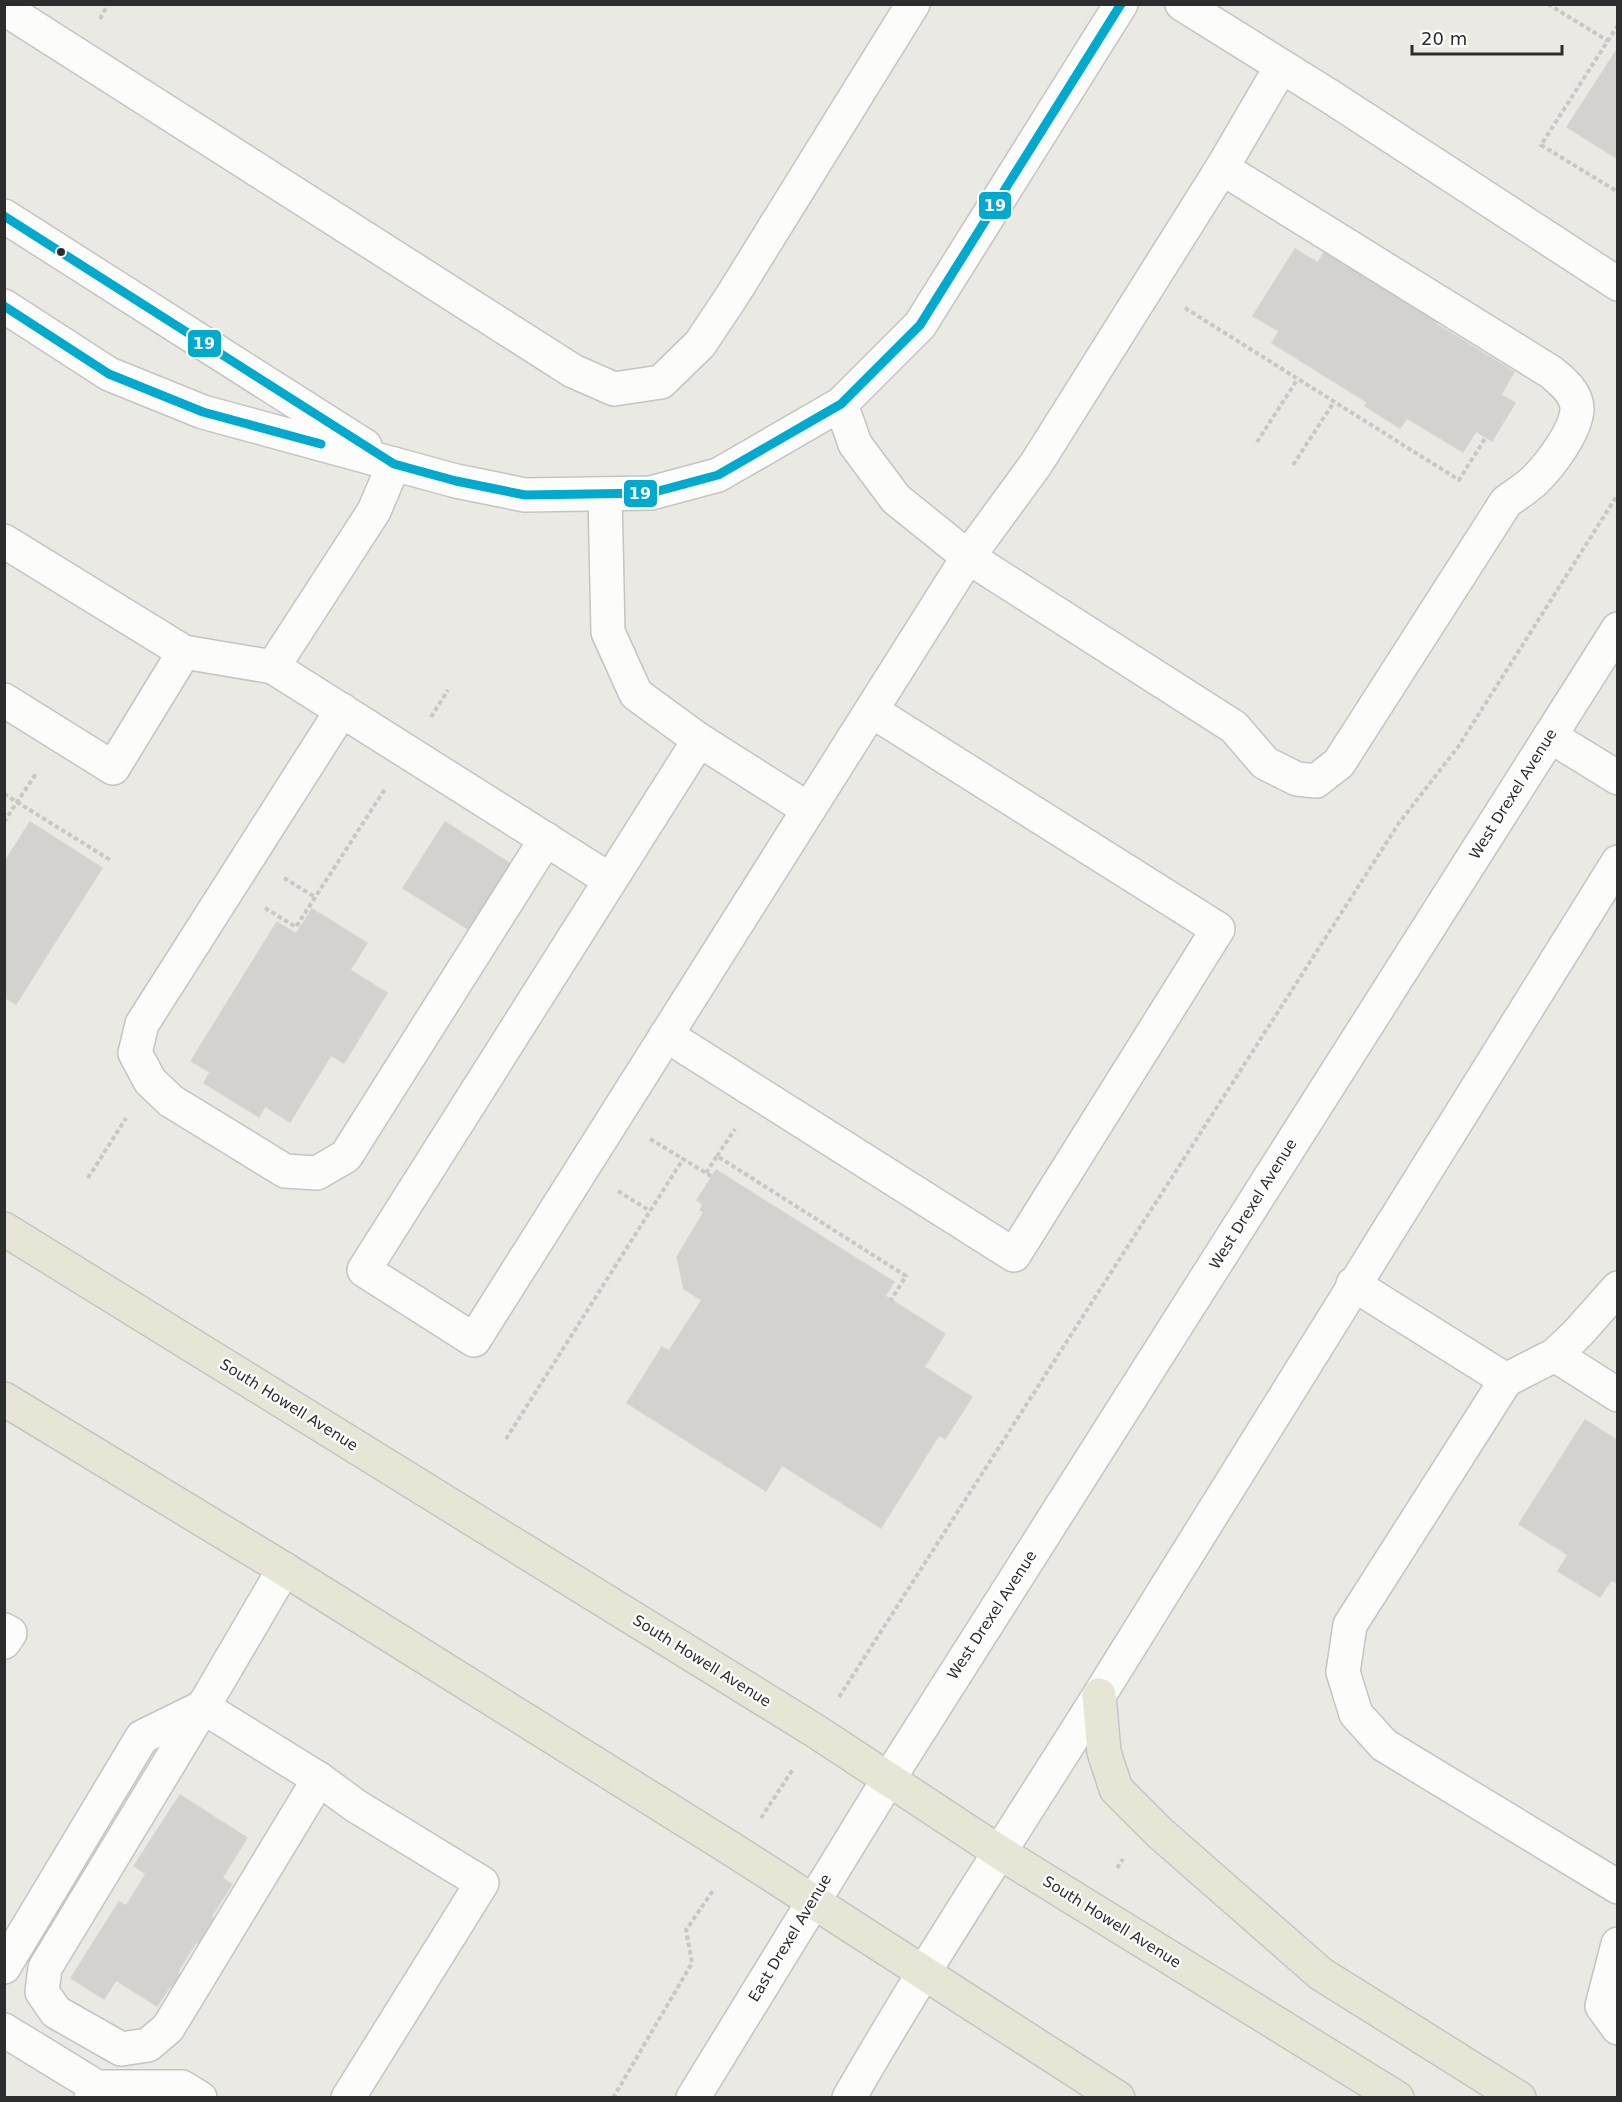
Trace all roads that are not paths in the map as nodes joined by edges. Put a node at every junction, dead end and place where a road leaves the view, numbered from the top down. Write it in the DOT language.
graph roads {
  1 [pos="913,4"];
  2 [pos="1121,4"];
  3 [pos="1182,4"];
  4 [pos="10,12"];
  5 [pos="1281,67"];
  6 [pos="1222,168"];
  7 [pos="4,216"];
  8 [pos="1617,284"];
  9 [pos="4,306"];
  10 [pos="841,404"];
  11 [pos="394,464"];
  12 [pos="605,495"];
  13 [pos="4,541"];
  14 [pos="968,556"];
  15 [pos="1617,629"];
  16 [pos="184,652"];
  17 [pos="273,667"];
  18 [pos="4,700"];
  19 [pos="342,710"];
  20 [pos="872,711"];
  21 [pos="1550,736"];
  22 [pos="699,740"];
  23 [pos="1617,778"];
  24 [pos="808,809"];
  25 [pos="546,839"];
  26 [pos="1617,862"];
  27 [pos="610,880"];
  28 [pos="666,1035"];
  29 [pos="4,1229"];
  30 [pos="1353,1284"];
  31 [pos="1617,1288"];
  32 [pos="1555,1354"];
  33 [pos="1506,1380"];
  34 [pos="1617,1395"];
  35 [pos="4,1399"];
  36 [pos="284,1569"];
  37 [pos="1099,1695"];
  38 [pos="203,1707"];
  39 [pos="319,1779"];
  40 [pos="888,1780"];
  41 [pos="999,1852"];
  42 [pos="1617,1887"];
  43 [pos="812,1901"];
  44 [pos="1617,1944"];
  45 [pos="4,1967"];
  46 [pos="924,1974"];
  47 [pos="1617,2028"];
  48 [pos="4,2030"];
  49 [pos="94,2092"];
  50 [pos="200,2097"];
  51 [pos="348,2097"];
  52 [pos="693,2097"];
  53 [pos="849,2097"];
  54 [pos="1118,2097"];
  55 [pos="1397,2097"];
  56 [pos="1519,2097"];
  1 -- 4 [label="street"];
  2 -- 10 [label="street"];
  3 -- 5 [label="street"];
  5 -- 6 [label="street"];
  5 -- 8 [label="street"];
  6 -- 14 [label="street"];
  6 -- 14 [label="street"];
  7 -- 11 [label="street"];
  9 -- 11 [label="street"];
  10 -- 12 [label="street"];
  10 -- 14 [label="street"];
  11 -- 12 [label="street"];
  11 -- 17 [label="street"];
  12 -- 22 [label="street"];
  13 -- 16 [label="street"];
  14 -- 20 [label="street"];
  15 -- 21 [label="street, West Drexel Avenue"];
  16 -- 17 [label="street"];
  16 -- 18 [label="street"];
  17 -- 19 [label="street"];
  19 -- 25 [label="street"];
  19 -- 25 [label="street"];
  20 -- 24 [label="street"];
  20 -- 28 [label="street"];
  21 -- 23 [label="street"];
  21 -- 40 [label="street, West Drexel Avenue"];
  22 -- 24 [label="street"];
  22 -- 27 [label="street"];
  24 -- 28 [label="street"];
  25 -- 27 [label="street"];
  26 -- 30 [label="street"];
  27 -- 28 [label="street"];
  29 -- 40 [label="main road, South Howell Avenue"];
  30 -- 33 [label="street"];
  30 -- 37 [label="street"];
  31 -- 32 [label="street"];
  32 -- 33 [label="street"];
  32 -- 34 [label="street"];
  33 -- 42 [label="street"];
  35 -- 36 [label="main road"];
  36 -- 38 [label="street"];
  36 -- 43 [label="main road"];
  37 -- 41 [label="street"];
  37 -- 56 [label="main road"];
  38 -- 39 [label="street"];
  38 -- 39 [label="street"];
  38 -- 45 [label="street"];
  39 -- 51 [label="street"];
  40 -- 41 [label="main road, South Howell Avenue"];
  40 -- 43 [label="street, East Drexel Avenue"];
  41 -- 46 [label="street"];
  41 -- 55 [label="main road, South Howell Avenue"];
  43 -- 46 [label="main road"];
  43 -- 52 [label="street, East Drexel Avenue"];
  44 -- 47 [label="street"];
  46 -- 53 [label="street"];
  46 -- 54 [label="main road"];
  48 -- 49 [label="street"];
  49 -- 50 [label="street"];
}
